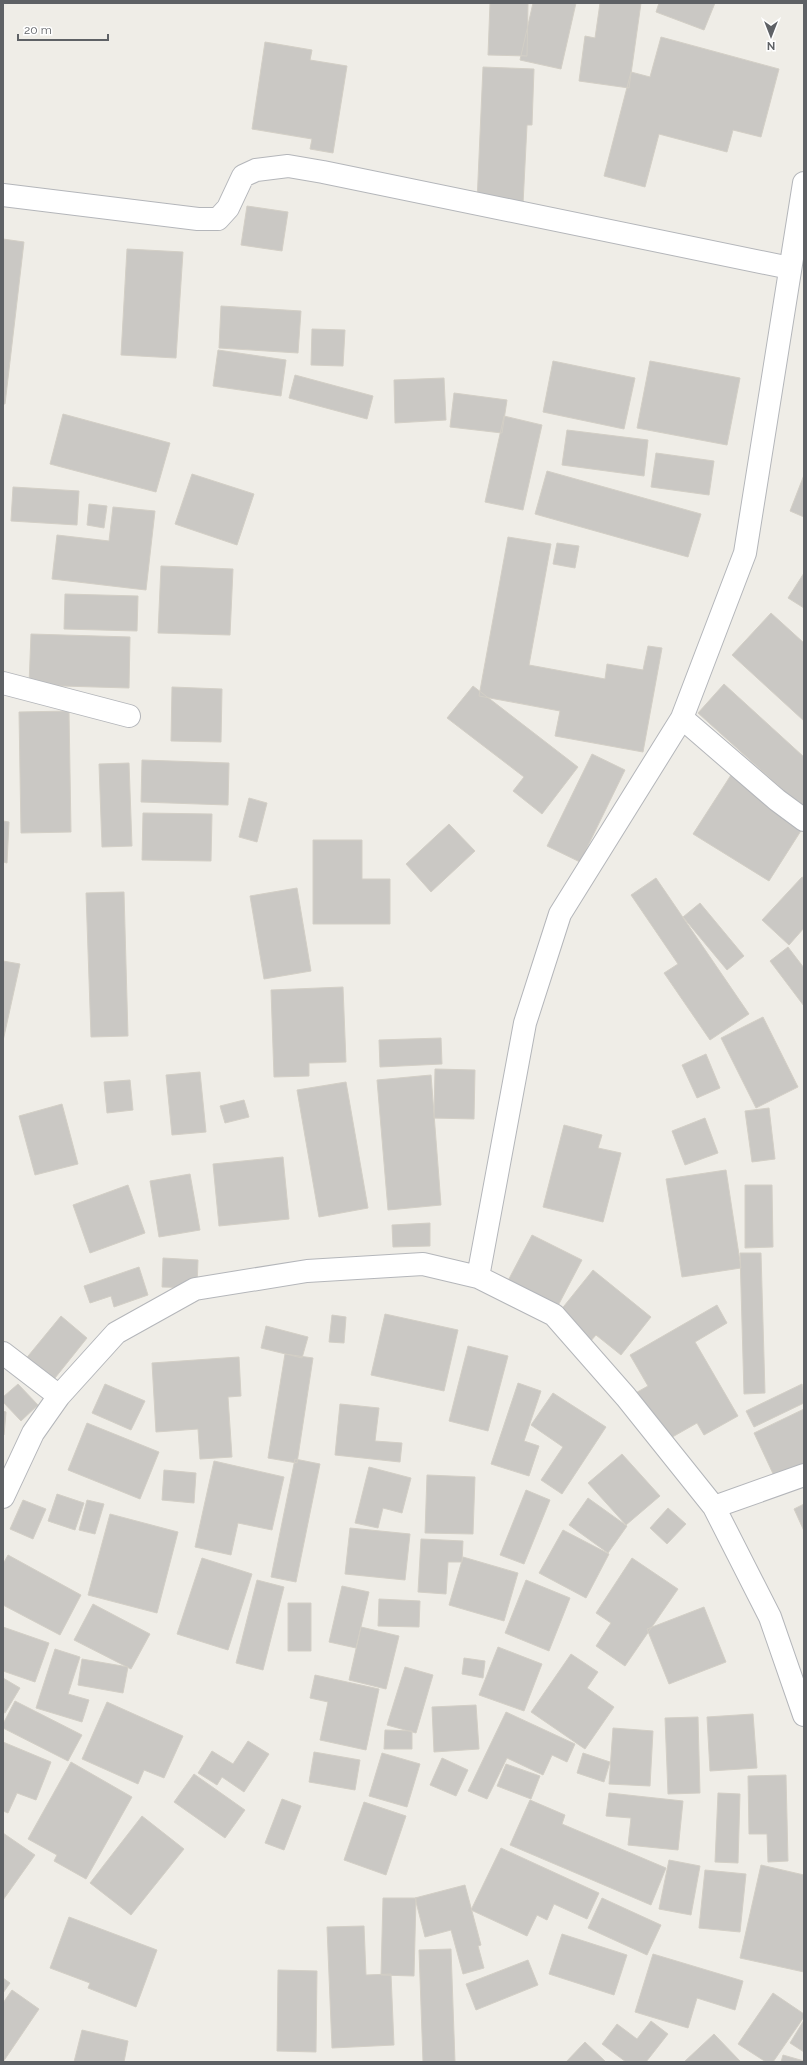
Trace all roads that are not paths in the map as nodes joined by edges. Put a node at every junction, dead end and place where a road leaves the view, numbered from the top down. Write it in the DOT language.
graph roads {
  1 [pos="804,183"];
  2 [pos="3,195"];
  3 [pos="790,268"];
  4 [pos="3,683"];
  5 [pos="130,716"];
  6 [pos="682,718"];
  7 [pos="804,820"];
  8 [pos="478,1277"];
  9 [pos="3,1353"];
  10 [pos="59,1396"];
  11 [pos="804,1475"];
  12 [pos="3,1498"];
  13 [pos="714,1507"];
  14 [pos="804,1715"];
  1 -- 3 [label="street"];
  2 -- 3 [label="street"];
  3 -- 6 [label="street"];
  4 -- 5 [label="street"];
  6 -- 7 [label="street"];
  6 -- 8 [label="street"];
  8 -- 10 [label="street"];
  8 -- 13 [label="street"];
  9 -- 10 [label="street"];
  10 -- 12 [label="street"];
  11 -- 13 [label="street"];
  13 -- 14 [label="street"];
}
